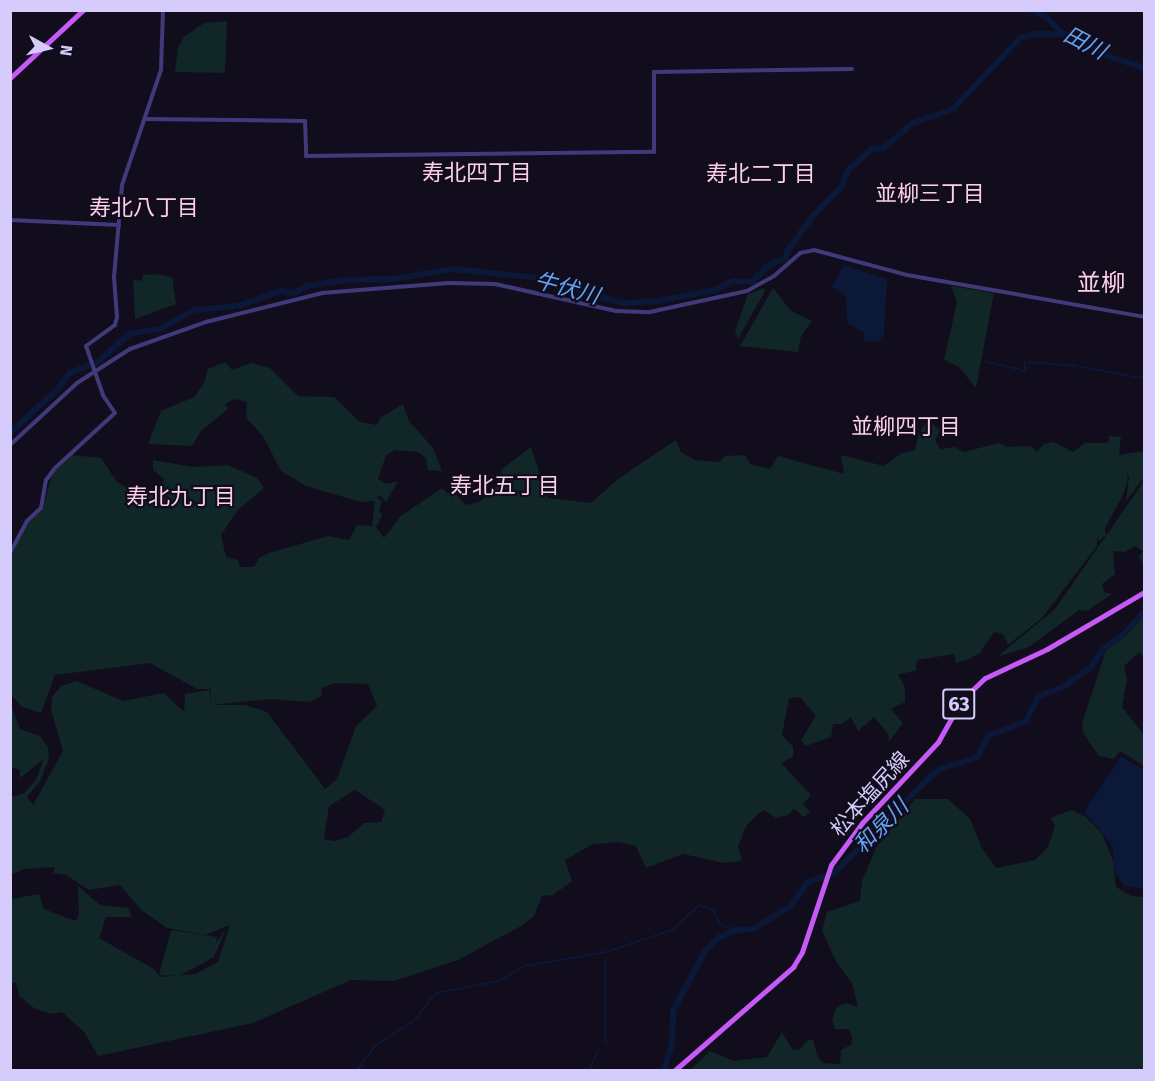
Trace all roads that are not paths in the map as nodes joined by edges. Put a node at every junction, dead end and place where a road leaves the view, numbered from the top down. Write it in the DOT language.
graph roads {
  1 [pos="83,10"];
  2 [pos="162,10"];
  3 [pos="852,69"];
  4 [pos="10,78"];
  5 [pos="144,119"];
  6 [pos="10,220"];
  7 [pos="118,225"];
  8 [pos="1144,317"];
  9 [pos="93,370"];
  10 [pos="10,445"];
  11 [pos="10,554"];
  12 [pos="1144,592"];
  13 [pos="675,1071"];
  1 -- 4 [label="main road"];
  2 -- 5 [label="street"];
  3 -- 5 [label="street"];
  5 -- 7 [label="street"];
  6 -- 7 [label="street"];
  7 -- 9 [label="street"];
  8 -- 9 [label="street"];
  9 -- 10 [label="street"];
  9 -- 11 [label="street"];
  12 -- 13 [label="main road, 松本塩尻線 / 63"];
}
